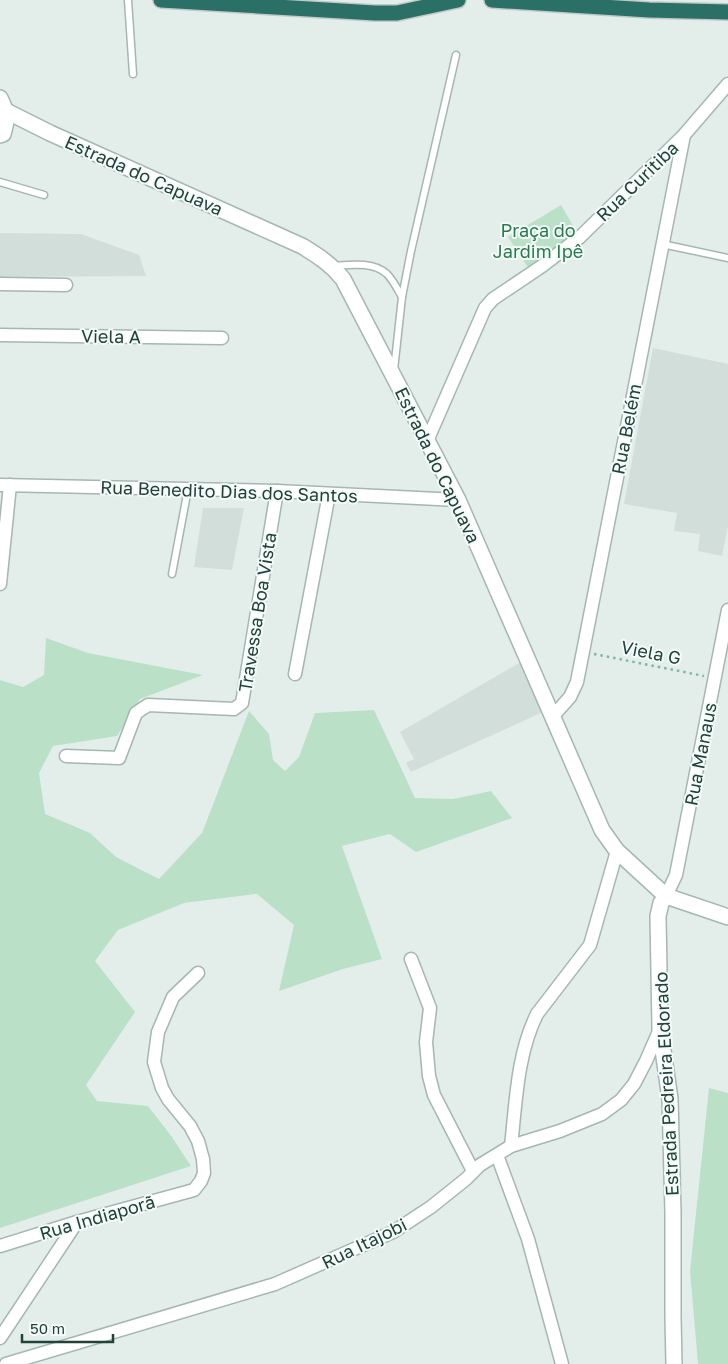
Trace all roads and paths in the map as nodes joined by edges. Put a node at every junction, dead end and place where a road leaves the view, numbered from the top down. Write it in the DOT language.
graph roads {
  1 [pos="128,0"];
  2 [pos="161,0"];
  3 [pos="458,0"];
  4 [pos="492,0"];
  5 [pos="728,12"];
  6 [pos="456,55"];
  7 [pos="133,74"];
  8 [pos="728,84"];
  9 [pos="2,107"];
  10 [pos="32,124"];
  11 [pos="684,136"];
  12 [pos="1,137"];
  13 [pos="0,182"];
  14 [pos="44,195"];
  15 [pos="662,244"];
  16 [pos="728,258"];
  17 [pos="331,266"];
  18 [pos="0,284"];
  19 [pos="66,285"];
  20 [pos="402,297"];
  21 [pos="0,334"];
  22 [pos="222,338"];
  23 [pos="394,376"];
  24 [pos="427,441"];
  25 [pos="5,485"];
  26 [pos="188,489"];
  27 [pos="277,491"];
  28 [pos="328,494"];
  29 [pos="458,500"];
  30 [pos="172,574"];
  31 [pos="0,584"];
  32 [pos="728,610"];
  33 [pos="583,652"];
  34 [pos="295,674"];
  35 [pos="715,678"];
  36 [pos="553,716"];
  37 [pos="66,756"];
  38 [pos="617,851"];
  39 [pos="666,896"];
  40 [pos="728,917"];
  41 [pos="411,959"];
  42 [pos="198,973"];
  43 [pos="660,1029"];
  44 [pos="511,1146"];
  45 [pos="497,1155"];
  46 [pos="474,1171"];
  47 [pos="77,1222"];
  48 [pos="0,1246"];
  49 [pos="0,1338"];
  50 [pos="6,1364"];
  51 [pos="562,1364"];
  52 [pos="674,1364"];
  1 -- 7 [label="lane"];
  2 -- 3 [label="highway"];
  4 -- 5 [label="highway"];
  6 -- 20 [label="lane"];
  8 -- 11 [label="street, Rua Curitiba"];
  9 -- 10 [label="street, Estrada do Capuava"];
  9 -- 12 [label="street"];
  10 -- 12 [label="street"];
  10 -- 17 [label="street, Estrada do Capuava"];
  11 -- 15 [label="street, Rua Belém"];
  11 -- 24 [label="street, Rua Curitiba"];
  13 -- 14 [label="lane"];
  15 -- 16 [label="lane"];
  15 -- 33 [label="street, Rua Belém"];
  17 -- 20 [label="lane"];
  17 -- 23 [label="street, Estrada do Capuava"];
  18 -- 19 [label="street"];
  20 -- 23 [label="lane"];
  21 -- 22 [label="street, Viela A"];
  23 -- 24 [label="street, Estrada do Capuava"];
  24 -- 29 [label="street, Estrada do Capuava"];
  25 -- 26 [label="street, Rua Benedito Dias dos Santos"];
  25 -- 31 [label="street"];
  26 -- 27 [label="street, Rua Benedito Dias dos Santos"];
  26 -- 30 [label="lane"];
  27 -- 28 [label="street, Rua Benedito Dias dos Santos"];
  27 -- 37 [label="street, Travessa Boa Vista"];
  28 -- 29 [label="street, Rua Benedito Dias dos Santos"];
  28 -- 34 [label="street"];
  29 -- 36 [label="street, Estrada do Capuava"];
  32 -- 35 [label="street, Rua Manaus"];
  33 -- 35 [label="path, Viela G"];
  33 -- 36 [label="street, Rua Belém"];
  35 -- 39 [label="street, Rua Manaus"];
  36 -- 38 [label="street, Estrada do Capuava"];
  38 -- 39 [label="street, Estrada do Capuava"];
  38 -- 44 [label="street"];
  39 -- 40 [label="street, Estrada do Capuava"];
  39 -- 43 [label="street, Estrada Pedreira Eldorado"];
  41 -- 46 [label="street"];
  42 -- 47 [label="street, Rua Indiaporã"];
  43 -- 44 [label="street, Rua Itajobi"];
  43 -- 52 [label="street, Estrada Pedreira Eldorado"];
  44 -- 45 [label="street, Rua Itajobi"];
  45 -- 46 [label="street, Rua Itajobi"];
  45 -- 51 [label="street"];
  46 -- 50 [label="street, Rua Itajobi"];
  47 -- 48 [label="street, Rua Indiaporã"];
  47 -- 49 [label="street"];
}
